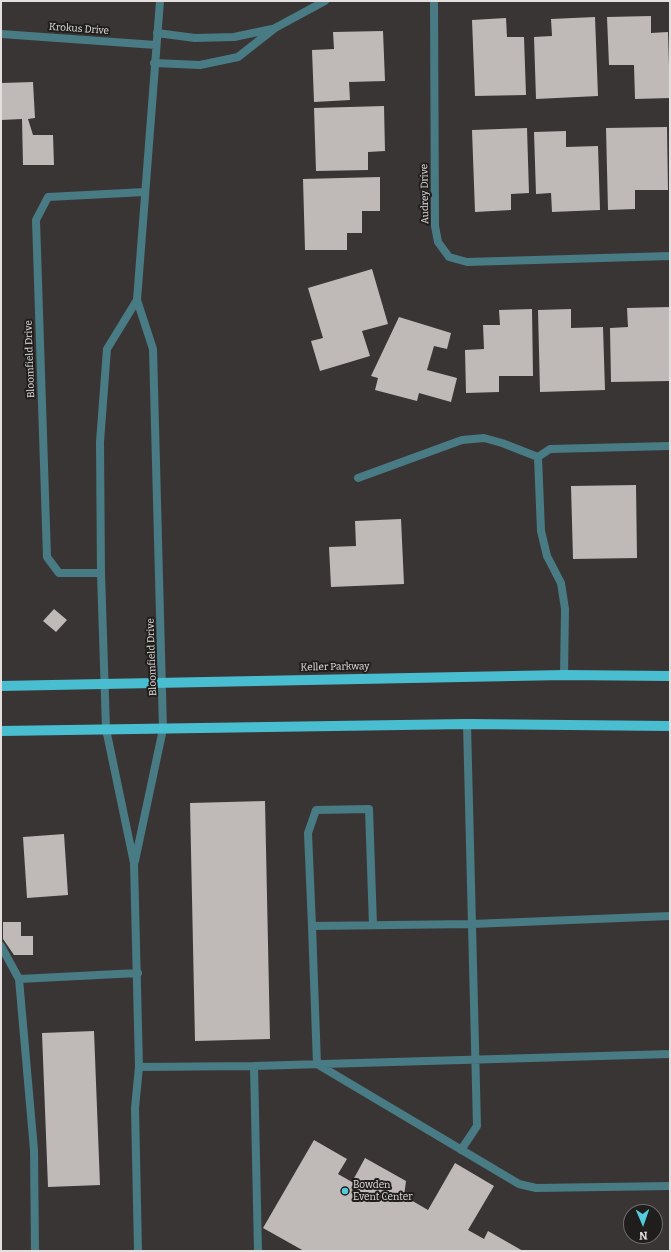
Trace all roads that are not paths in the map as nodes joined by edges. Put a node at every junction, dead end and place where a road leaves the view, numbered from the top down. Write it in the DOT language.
graph roads {
  1 [pos="160,1"];
  2 [pos="325,1"];
  3 [pos="434,1"];
  4 [pos="275,28"];
  5 [pos="157,33"];
  6 [pos="1,34"];
  7 [pos="156,44"];
  8 [pos="154,63"];
  9 [pos="145,192"];
  10 [pos="670,256"];
  11 [pos="137,300"];
  12 [pos="670,446"];
  13 [pos="538,457"];
  14 [pos="358,478"];
  15 [pos="101,573"];
  16 [pos="564,675"];
  17 [pos="670,676"];
  18 [pos="163,683"];
  19 [pos="105,684"];
  20 [pos="1,686"];
  21 [pos="467,724"];
  22 [pos="670,726"];
  23 [pos="106,729"];
  24 [pos="163,729"];
  25 [pos="1,731"];
  26 [pos="134,863"];
  27 [pos="670,916"];
  28 [pos="472,924"];
  29 [pos="373,925"];
  30 [pos="312,926"];
  31 [pos="1,946"];
  32 [pos="138,973"];
  33 [pos="19,979"];
  34 [pos="670,1054"];
  35 [pos="476,1060"];
  36 [pos="317,1064"];
  37 [pos="254,1066"];
  38 [pos="139,1067"];
  39 [pos="461,1150"];
  40 [pos="670,1186"];
  41 [pos="35,1251"];
  42 [pos="138,1251"];
  43 [pos="258,1251"];
  1 -- 5 [label="street, Bloomfield Drive"];
  2 -- 4 [label="street"];
  3 -- 10 [label="street, Audrey Drive"];
  4 -- 5 [label="street"];
  4 -- 8 [label="street"];
  5 -- 7 [label="street, Bloomfield Drive"];
  6 -- 7 [label="street, Krokus Drive"];
  7 -- 8 [label="street, Bloomfield Drive"];
  8 -- 9 [label="street, Bloomfield Drive"];
  9 -- 11 [label="street, Bloomfield Drive"];
  9 -- 15 [label="street, Bloomfield Drive"];
  11 -- 15 [label="street, Bloomfield Drive"];
  11 -- 18 [label="street, Bloomfield Drive"];
  12 -- 13 [label="street"];
  13 -- 14 [label="street"];
  13 -- 16 [label="street"];
  15 -- 19 [label="street, Bloomfield Drive"];
  16 -- 17 [label="main road, Keller Parkway"];
  16 -- 18 [label="main road, Keller Parkway"];
  18 -- 19 [label="main road, Keller Parkway"];
  18 -- 24 [label="street, Bloomfield Drive"];
  19 -- 20 [label="main road, Keller Parkway"];
  19 -- 23 [label="street, Bloomfield Drive"];
  21 -- 22 [label="main road"];
  21 -- 24 [label="main road"];
  21 -- 28 [label="street"];
  23 -- 24 [label="main road"];
  23 -- 25 [label="main road"];
  23 -- 26 [label="street, Bloomfield Drive"];
  24 -- 26 [label="street, Bloomfield Drive"];
  26 -- 32 [label="street"];
  27 -- 28 [label="street"];
  28 -- 29 [label="street"];
  28 -- 35 [label="street"];
  29 -- 30 [label="street"];
  29 -- 30 [label="street"];
  30 -- 36 [label="street"];
  31 -- 33 [label="street"];
  32 -- 33 [label="street"];
  32 -- 38 [label="street"];
  33 -- 41 [label="street"];
  34 -- 35 [label="street"];
  35 -- 36 [label="street"];
  35 -- 39 [label="street"];
  36 -- 37 [label="street"];
  36 -- 39 [label="street"];
  37 -- 38 [label="street"];
  37 -- 43 [label="street"];
  38 -- 42 [label="street"];
  39 -- 40 [label="street"];
}
